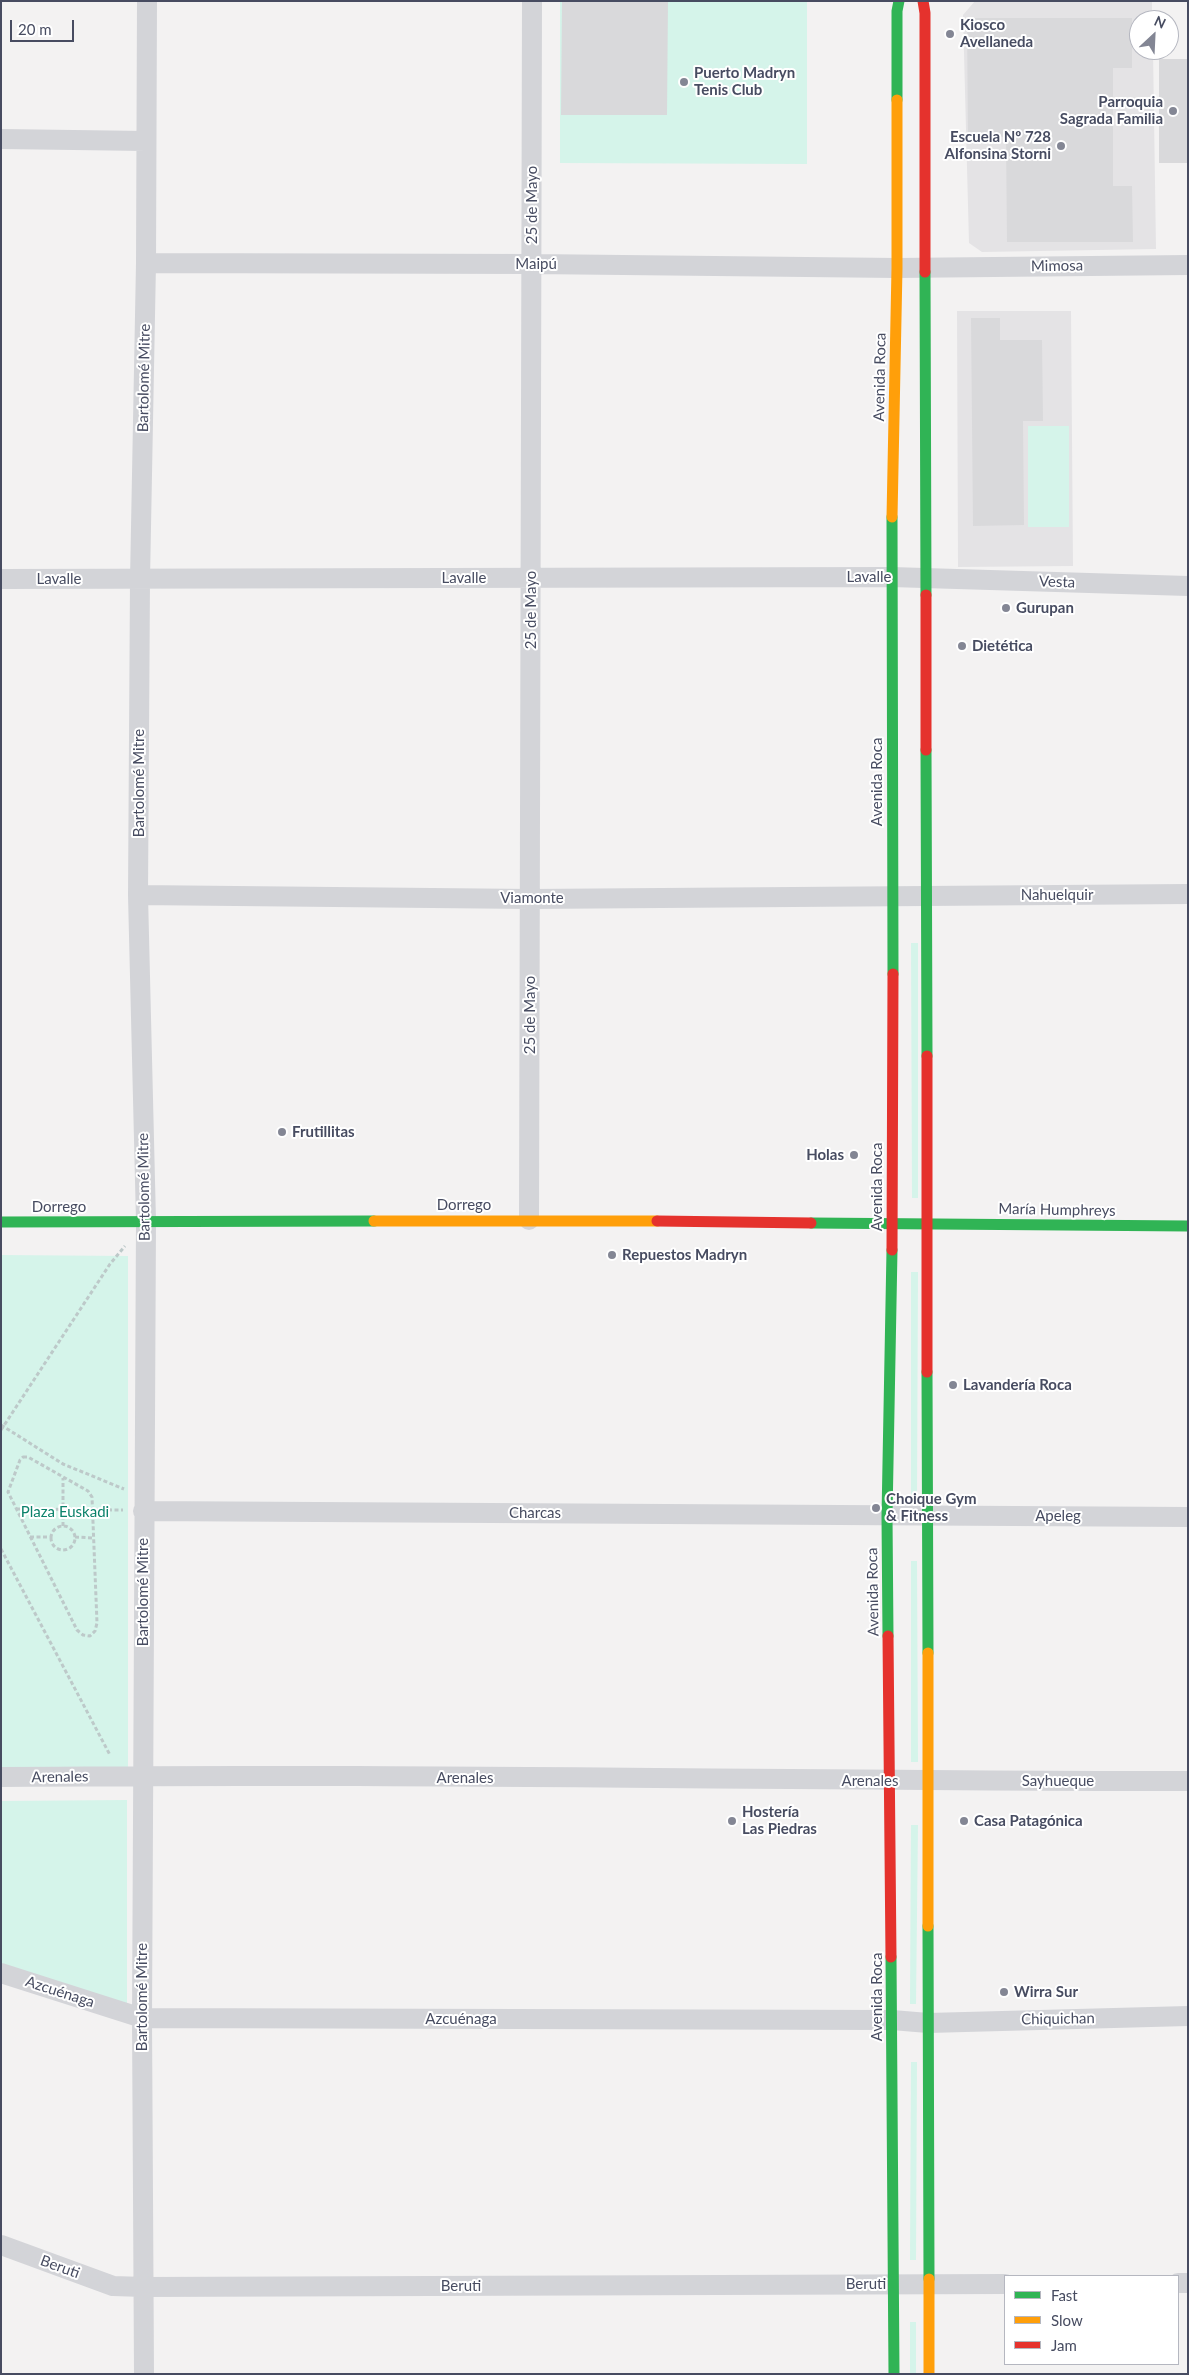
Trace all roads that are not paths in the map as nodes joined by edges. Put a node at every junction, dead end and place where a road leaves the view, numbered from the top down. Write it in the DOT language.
graph roads {
  1 [pos="147,1"];
  2 [pos="532,1"];
  3 [pos="899,1"];
  4 [pos="923,1"];
  5 [pos="1,139"];
  6 [pos="146,141"];
  7 [pos="146,263"];
  8 [pos="532,264"];
  9 [pos="1188,265"];
  10 [pos="926,267"];
  11 [pos="897,268"];
  12 [pos="891,576"];
  13 [pos="531,577"];
  14 [pos="926,578"];
  15 [pos="1,579"];
  16 [pos="140,580"];
  17 [pos="1188,586"];
  18 [pos="1188,894"];
  19 [pos="138,895"];
  20 [pos="893,896"];
  21 [pos="927,896"];
  22 [pos="530,899"];
  23 [pos="529,1220"];
  24 [pos="146,1221"];
  25 [pos="1,1222"];
  26 [pos="892,1223"];
  27 [pos="927,1224"];
  28 [pos="1188,1226"];
  29 [pos="143,1504"];
  30 [pos="887,1516"];
  31 [pos="927,1516"];
  32 [pos="1188,1517"];
  33 [pos="142,1776"];
  34 [pos="1,1777"];
  35 [pos="890,1781"];
  36 [pos="928,1781"];
  37 [pos="1188,1781"];
  38 [pos="1,1973"];
  39 [pos="1188,2016"];
  40 [pos="142,2018"];
  41 [pos="892,2020"];
  42 [pos="928,2023"];
  43 [pos="1,2246"];
  44 [pos="893,2284"];
  45 [pos="928,2284"];
  46 [pos="1004,2284"];
  47 [pos="144,2288"];
  48 [pos="144,2374"];
  49 [pos="894,2374"];
  50 [pos="928,2374"];
  1 -- 6 [label="street, Bartolomé Mitre"];
  2 -- 8 [label="street, 25 de Mayo"];
  3 -- 11 [label="main road, Avenida Roca"];
  4 -- 10 [label="main road"];
  5 -- 6 [label="street"];
  6 -- 7 [label="street, Bartolomé Mitre"];
  7 -- 8 [label="street, Maipú"];
  7 -- 16 [label="street, Bartolomé Mitre"];
  8 -- 11 [label="street, Maipú"];
  8 -- 13 [label="street, 25 de Mayo"];
  9 -- 10 [label="street, Mimosa"];
  10 -- 11 [label="street, Maipú"];
  10 -- 14 [label="main road"];
  11 -- 12 [label="main road, Avenida Roca"];
  12 -- 13 [label="street, Lavalle"];
  12 -- 14 [label="street, Lavalle"];
  12 -- 20 [label="main road, Avenida Roca"];
  13 -- 16 [label="street, Lavalle"];
  13 -- 22 [label="street, 25 de Mayo"];
  14 -- 17 [label="street, Vesta"];
  14 -- 21 [label="main road"];
  15 -- 16 [label="street, Lavalle"];
  16 -- 19 [label="street, Bartolomé Mitre"];
  18 -- 21 [label="street, Nahuelquir"];
  19 -- 22 [label="street, Viamonte"];
  19 -- 24 [label="street, Bartolomé Mitre"];
  20 -- 21 [label="street, Viamonte"];
  20 -- 22 [label="street, Viamonte"];
  20 -- 26 [label="main road, Avenida Roca"];
  21 -- 27 [label="main road"];
  22 -- 23 [label="street, 25 de Mayo"];
  23 -- 24 [label="main road, Dorrego"];
  23 -- 26 [label="main road, Dorrego"];
  24 -- 25 [label="main road, Dorrego"];
  24 -- 29 [label="street, Bartolomé Mitre"];
  26 -- 27 [label="main road, Dorrego"];
  26 -- 30 [label="main road, Avenida Roca"];
  27 -- 28 [label="main road, María Humphreys"];
  27 -- 31 [label="main road"];
  29 -- 30 [label="street, Charcas"];
  29 -- 33 [label="street, Bartolomé Mitre"];
  30 -- 31 [label="street, Charcas"];
  30 -- 35 [label="main road, Avenida Roca"];
  31 -- 32 [label="street, Apeleg"];
  31 -- 36 [label="main road"];
  33 -- 34 [label="street, Arenales"];
  33 -- 35 [label="street, Arenales"];
  33 -- 40 [label="street, Bartolomé Mitre"];
  35 -- 36 [label="street, Arenales"];
  35 -- 41 [label="main road, Avenida Roca"];
  36 -- 37 [label="street, Sayhueque"];
  36 -- 42 [label="main road"];
  38 -- 40 [label="street, Azcuénaga"];
  39 -- 42 [label="street, Chiquichan"];
  40 -- 41 [label="street, Azcuénaga"];
  40 -- 47 [label="street, Bartolomé Mitre"];
  41 -- 42 [label="street, Azcuénaga"];
  41 -- 44 [label="main road, Avenida Roca"];
  42 -- 45 [label="main road"];
  43 -- 47 [label="street, Beruti"];
  44 -- 45 [label="street, Beruti"];
  44 -- 47 [label="street, Beruti"];
  44 -- 49 [label="main road, Avenida Roca"];
  45 -- 46 [label="street, Beruti"];
  45 -- 50 [label="main road"];
  47 -- 48 [label="street, Bartolomé Mitre"];
}
